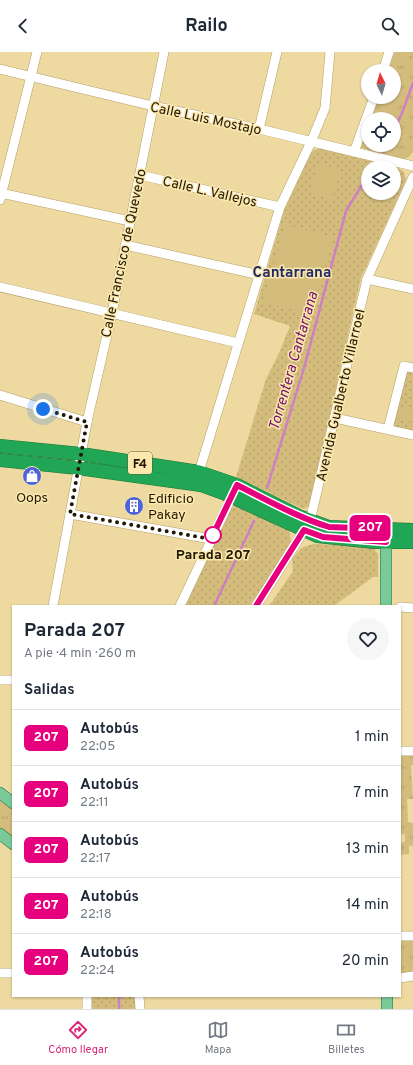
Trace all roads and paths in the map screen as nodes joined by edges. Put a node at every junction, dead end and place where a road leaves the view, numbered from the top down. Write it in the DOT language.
graph roads {
  1 [pos="37,52"];
  2 [pos="164,52"];
  3 [pos="277,52"];
  4 [pos="330,52"];
  5 [pos="389,52"];
  6 [pos="385,64"];
  7 [pos="0,68"];
  8 [pos="30,76"];
  9 [pos="371,104"];
  10 [pos="153,106"];
  11 [pos="259,129"];
  12 [pos="311,142"];
  13 [pos="354,152"];
  14 [pos="413,166"];
  15 [pos="140,175"];
  16 [pos="413,177"];
  17 [pos="1,196"];
  18 [pos="280,207"];
  19 [pos="130,221"];
  20 [pos="125,245"];
  21 [pos="260,275"];
  22 [pos="367,279"];
  23 [pos="0,287"];
  24 [pos="413,289"];
  25 [pos="112,313"];
  26 [pos="238,344"];
  27 [pos="413,368"];
  28 [pos="0,395"];
  29 [pos="335,418"];
  30 [pos="87,422"];
  31 [pos="388,429"];
  32 [pos="413,435"];
  33 [pos="0,446"];
  34 [pos="81,454"];
  35 [pos="0,460"];
  36 [pos="78,468"];
  37 [pos="199,472"];
  38 [pos="237,485"];
  39 [pos="231,497"];
  40 [pos="70,514"];
  41 [pos="307,526"];
  42 [pos="413,530"];
  43 [pos="386,535"];
  44 [pos="211,539"];
  45 [pos="413,542"];
  46 [pos="53,605"];
  47 [pos="180,605"];
  48 [pos="257,605"];
  49 [pos="386,605"];
  50 [pos="401,607"];
  51 [pos="413,608"];
  52 [pos="0,680"];
  53 [pos="12,680"];
  54 [pos="401,751"];
  55 [pos="413,752"];
  56 [pos="0,793"];
  57 [pos="12,802"];
  58 [pos="0,834"];
  59 [pos="12,843"];
  60 [pos="401,936"];
  61 [pos="413,936"];
  62 [pos="0,973"];
  63 [pos="12,973"];
  64 [pos="413,976"];
  65 [pos="401,978"];
  66 [pos="87,997"];
  67 [pos="139,997"];
  68 [pos="387,997"];
  69 [pos="87,1009"];
  70 [pos="140,1009"];
  71 [pos="387,1009"];
  1 -- 8 [label="street"];
  2 -- 10 [label="street, Calle Francisco de Quevedo"];
  3 -- 11 [label="street"];
  4 -- 12 [label="street"];
  5 -- 6 [label="street"];
  7 -- 8 [label="street, Calle Luis Mostajo"];
  8 -- 10 [label="street, Calle Luis Mostajo"];
  8 -- 17 [label="street"];
  9 -- 13 [label="street"];
  10 -- 11 [label="street, Calle Luis Mostajo"];
  10 -- 15 [label="street, Calle Francisco de Quevedo"];
  11 -- 12 [label="street, Calle Luis Mostajo"];
  12 -- 13 [label="street, Calle Luis Mostajo"];
  12 -- 18 [label="street"];
  13 -- 14 [label="street, Calle Luis Mostajo"];
  15 -- 18 [label="street, Calle L. Vallejos"];
  15 -- 19 [label="street, Calle Francisco de Quevedo"];
  16 -- 22 [label="street, Avenida Gualberto Villarroel"];
  17 -- 19 [label="street"];
  18 -- 21 [label="street"];
  19 -- 20 [label="street, Calle Francisco de Quevedo"];
  20 -- 21 [label="street"];
  20 -- 25 [label="street, Calle Francisco de Quevedo"];
  21 -- 26 [label="street"];
  22 -- 24 [label="street"];
  22 -- 29 [label="street, Avenida Gualberto Villarroel"];
  23 -- 25 [label="street"];
  25 -- 26 [label="street"];
  25 -- 30 [label="street, Calle Francisco de Quevedo"];
  26 -- 37 [label="street"];
  27 -- 31 [label="street"];
  28 -- 30 [label="street"];
  29 -- 31 [label="street"];
  29 -- 41 [label="street, Avenida Gualberto Villarroel"];
  30 -- 34 [label="street, Calle Francisco de Quevedo"];
  31 -- 32 [label="street"];
  33 -- 34 [label="highway, F4"];
  34 -- 36 [label="street, Calle Francisco de Quevedo"];
  34 -- 37 [label="highway, F4"];
  35 -- 36 [label="highway, F4"];
  36 -- 39 [label="highway, F4"];
  36 -- 40 [label="street, Calle Francisco de Quevedo"];
  37 -- 38 [label="highway, F4"];
  38 -- 39 [label="street"];
  38 -- 41 [label="highway, F4"];
  39 -- 41 [label="highway, F4"];
  39 -- 44 [label="street"];
  40 -- 44 [label="street"];
  40 -- 46 [label="street, Calle Francisco de Quevedo"];
  41 -- 43 [label="highway, F4"];
  41 -- 48 [label="street, Avenida Gualberto Villarroel"];
  42 -- 43 [label="highway, F4"];
  43 -- 45 [label="highway, F4"];
  43 -- 49 [label="main road"];
  44 -- 47 [label="street"];
  50 -- 51 [label="street"];
  52 -- 53 [label="street"];
  54 -- 55 [label="street"];
  56 -- 57 [label="main road"];
  58 -- 59 [label="main road"];
  60 -- 61 [label="street"];
  62 -- 63 [label="street"];
  64 -- 65 [label="street"];
  66 -- 69 [label="street"];
  67 -- 70 [label="street"];
  68 -- 71 [label="main road"];
}
